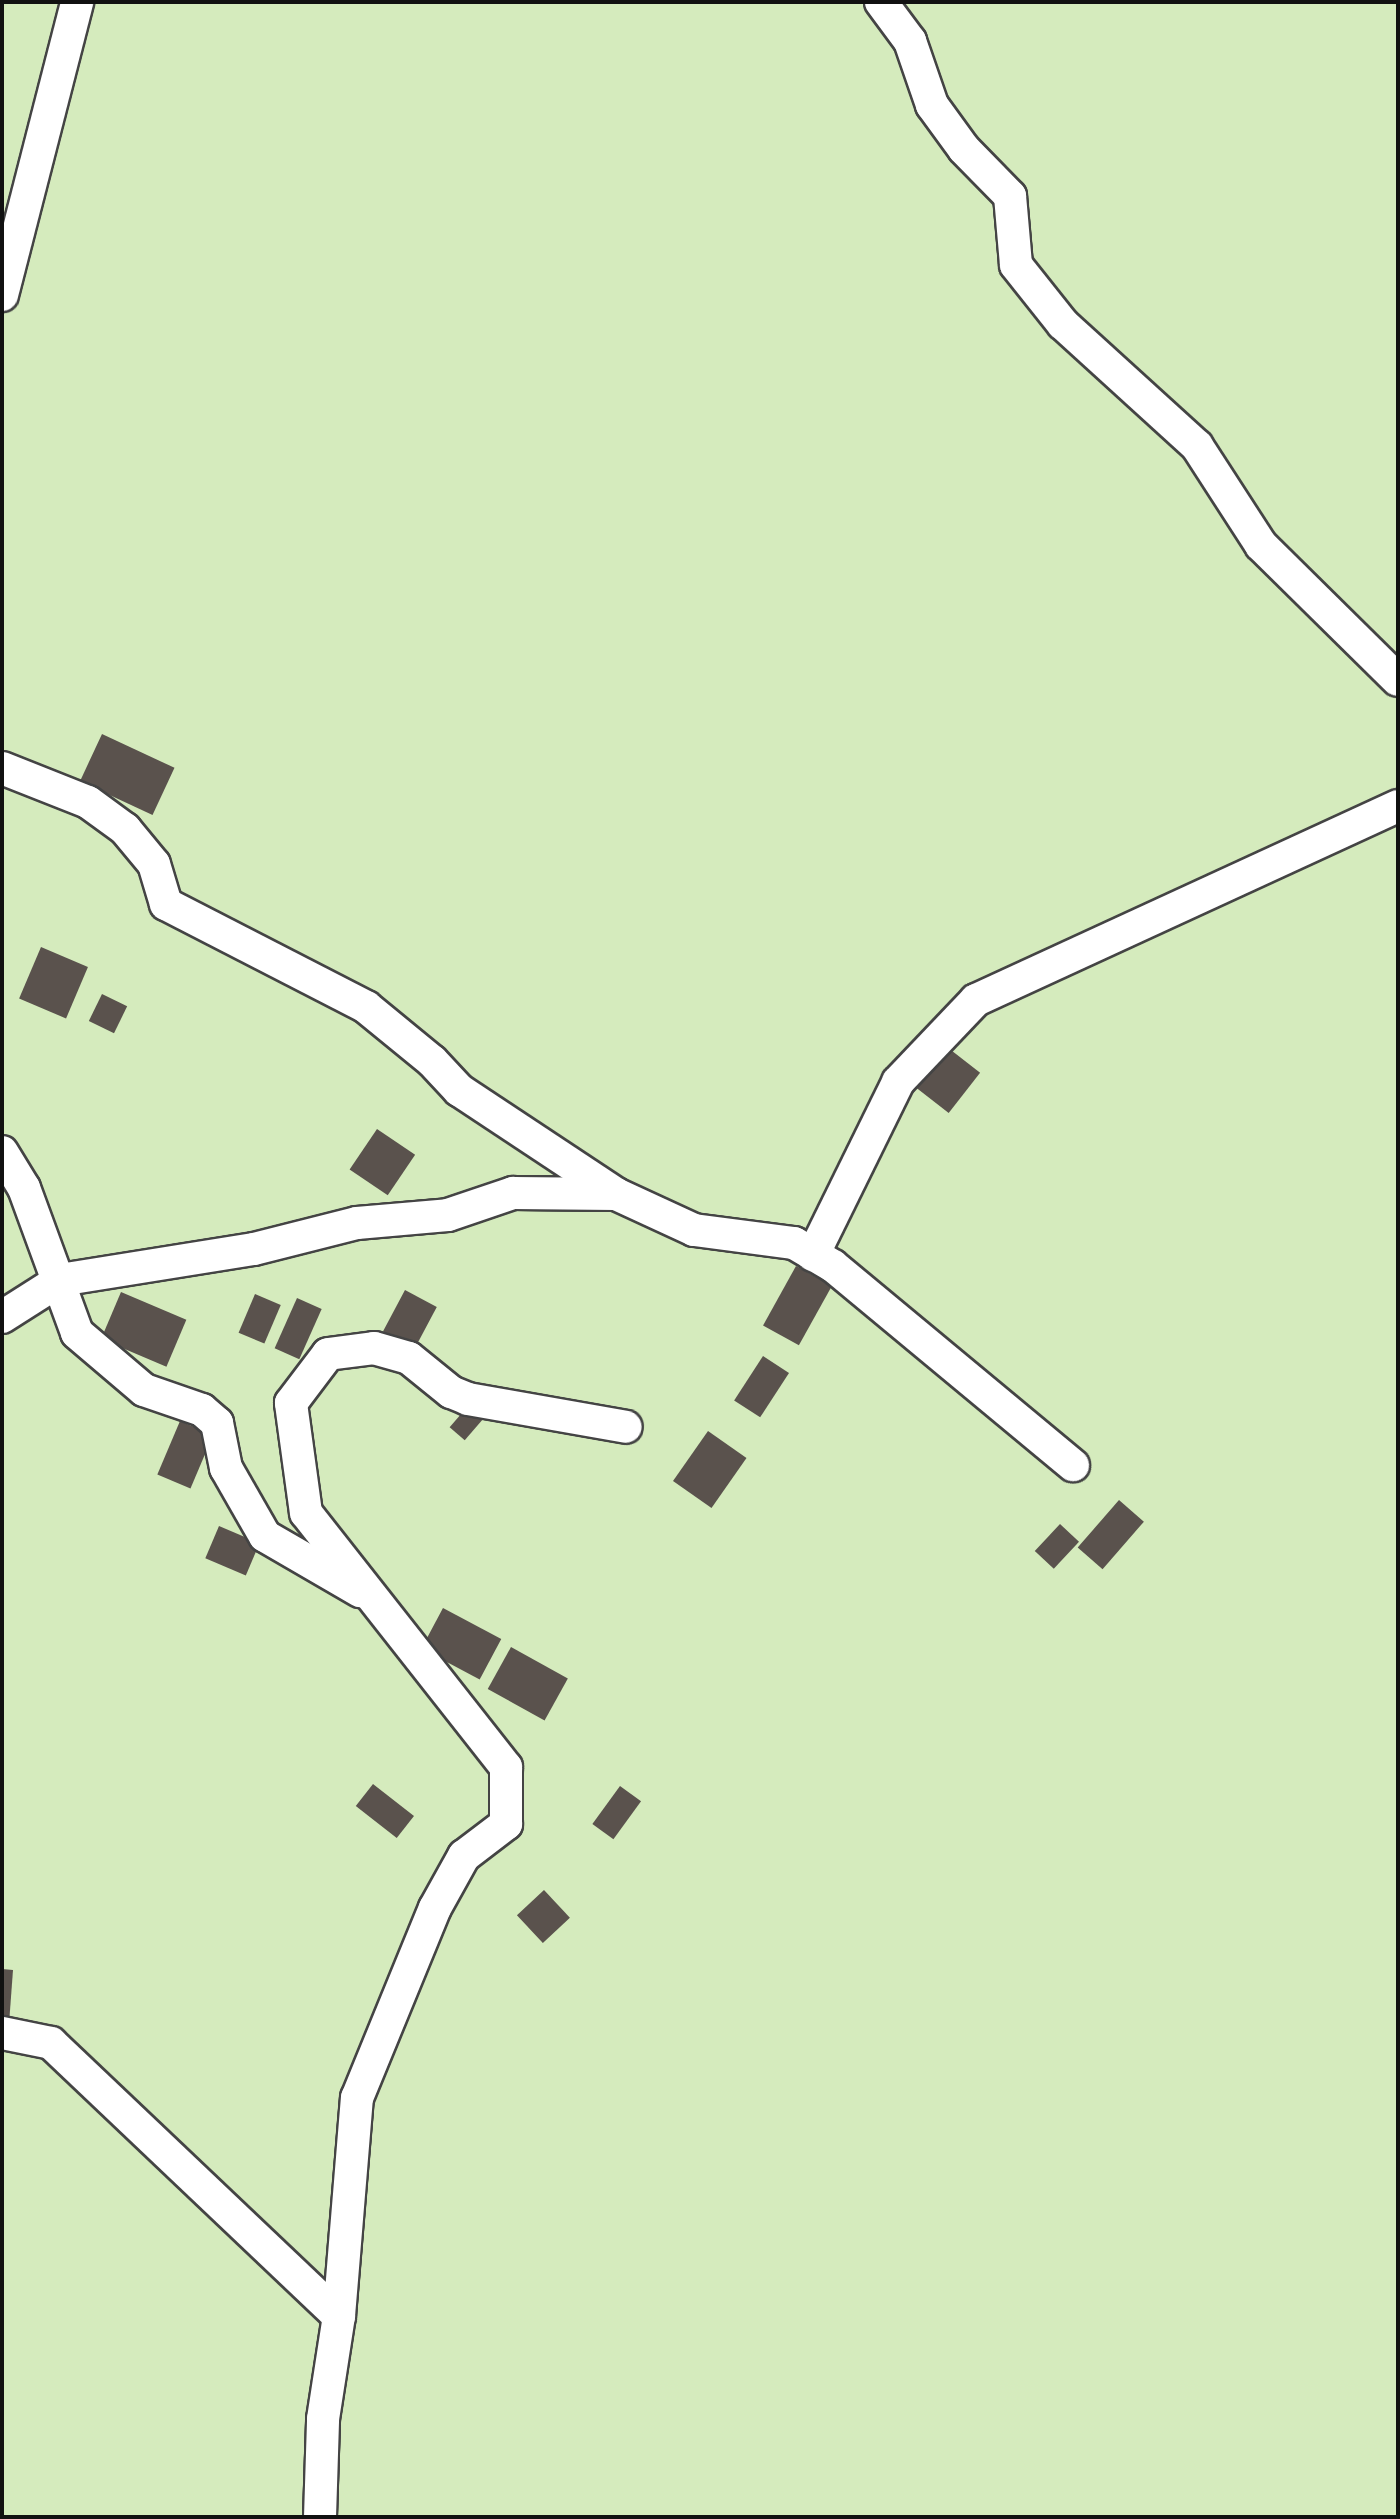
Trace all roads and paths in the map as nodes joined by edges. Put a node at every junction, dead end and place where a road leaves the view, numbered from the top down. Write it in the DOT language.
graph roads {
  1 [pos="77,2"];
  2 [pos="881,2"];
  3 [pos="2,295"];
  4 [pos="1398,680"];
  5 [pos="2,768"];
  6 [pos="1398,806"];
  7 [pos="2,1152"];
  8 [pos="616,1194"];
  9 [pos="813,1255"];
  10 [pos="60,1280"];
  11 [pos="2,1317"];
  12 [pos="626,1427"];
  13 [pos="1073,1465"];
  14 [pos="377,1601"];
  15 [pos="2,2033"];
  16 [pos="339,2316"];
  17 [pos="320,2517"];
  1 -- 3 [label="street"];
  2 -- 4 [label="street"];
  5 -- 8 [label="street"];
  6 -- 9 [label="street"];
  7 -- 10 [label="street"];
  8 -- 9 [label="street"];
  8 -- 10 [label="street"];
  9 -- 13 [label="street"];
  10 -- 11 [label="street"];
  10 -- 14 [label="street"];
  12 -- 14 [label="street"];
  14 -- 16 [label="street"];
  15 -- 16 [label="street"];
  16 -- 17 [label="street"];
}
